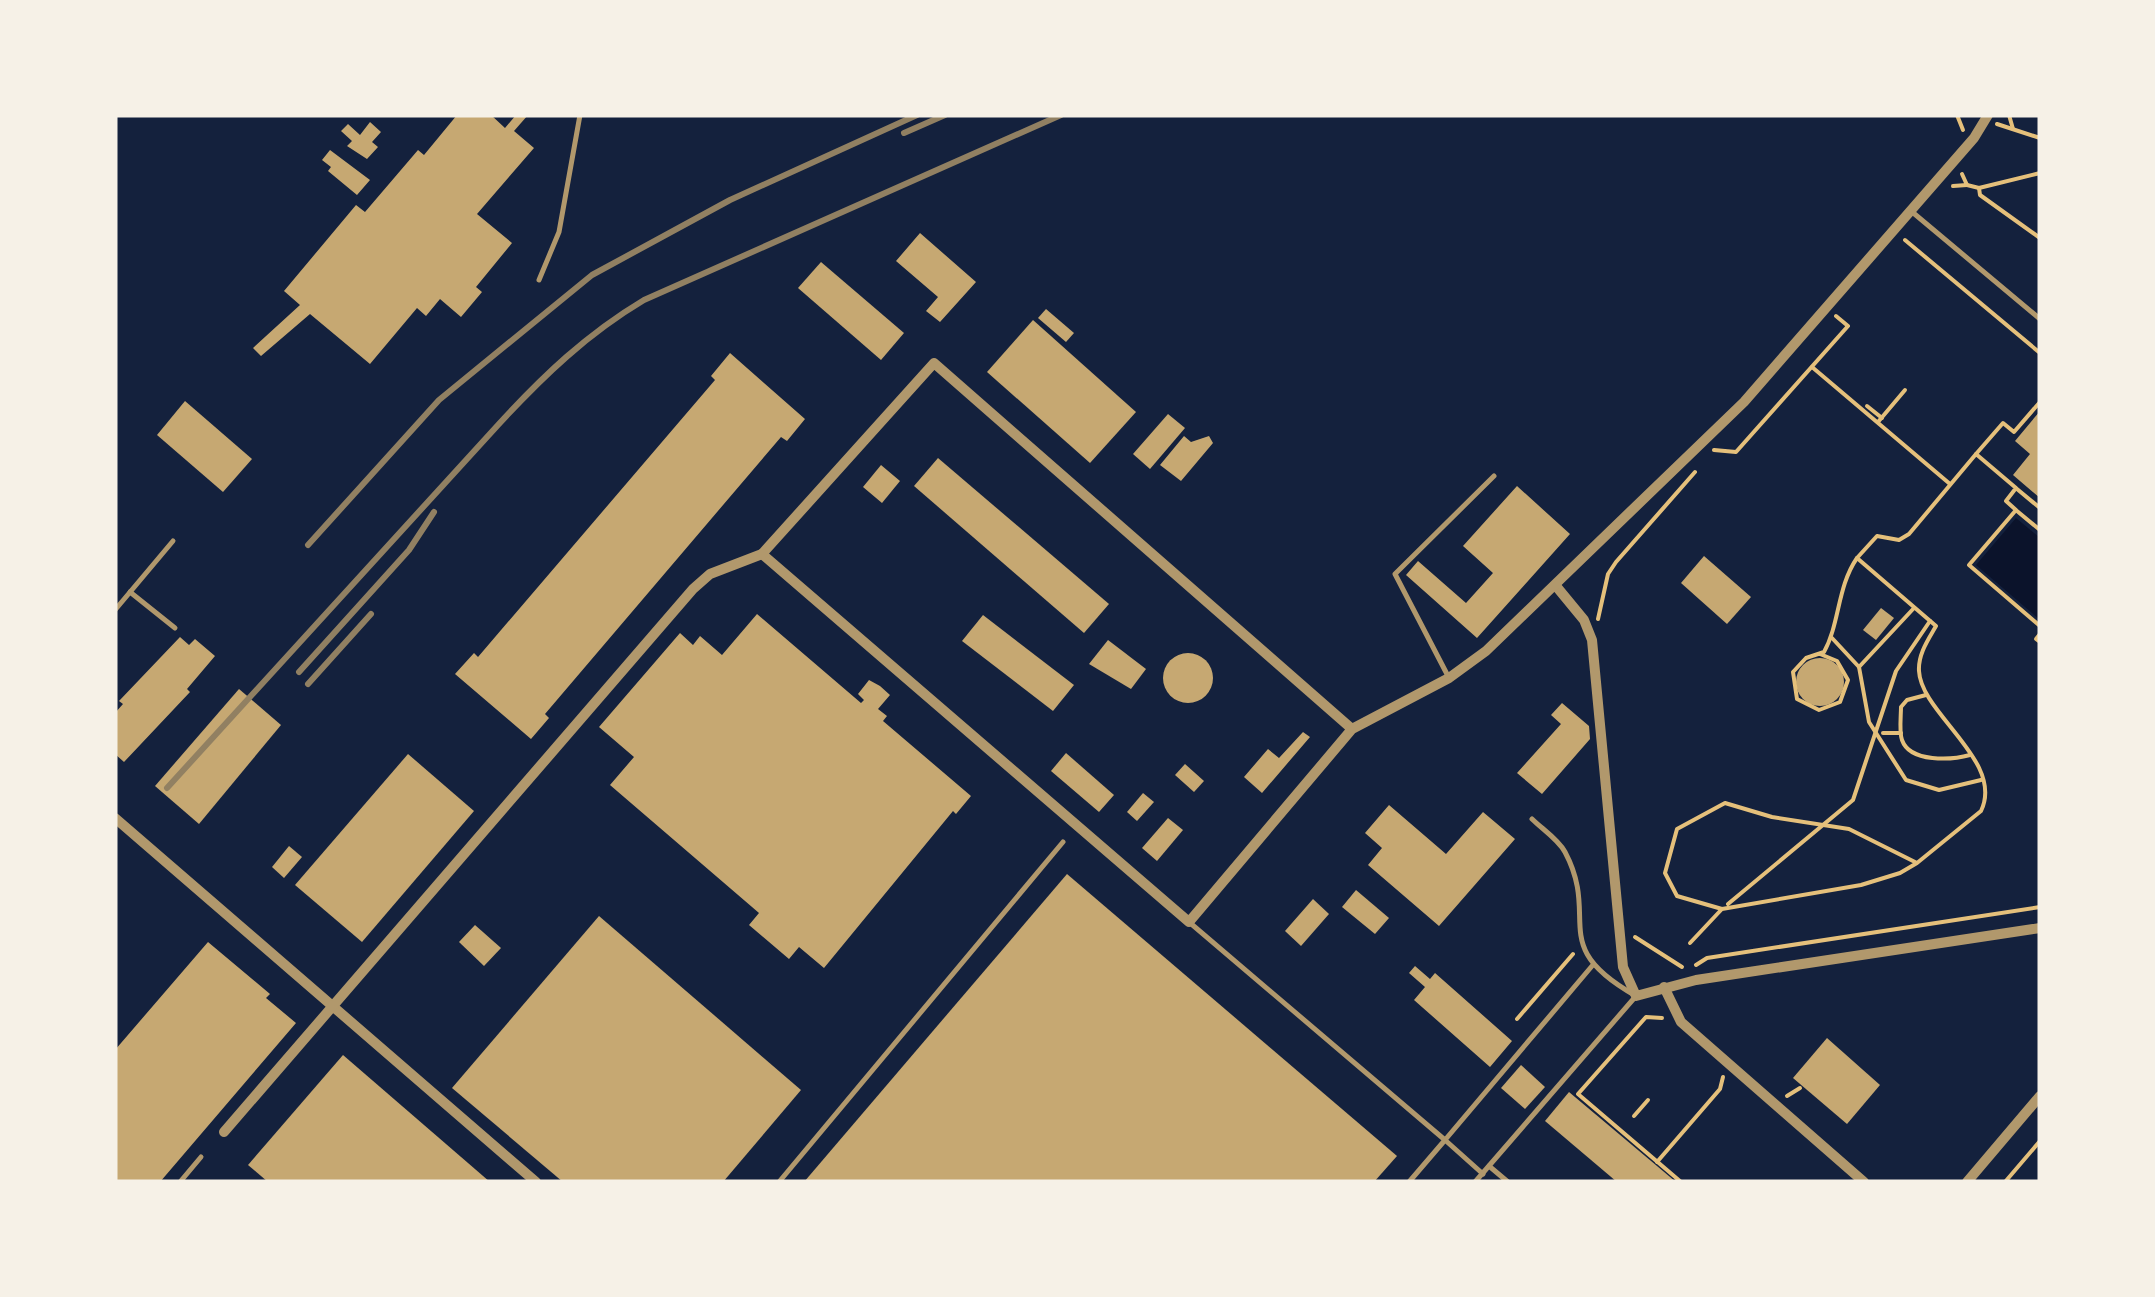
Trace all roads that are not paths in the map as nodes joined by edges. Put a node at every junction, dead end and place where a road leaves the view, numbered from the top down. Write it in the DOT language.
graph roads {
  1 [pos="580,115"];
  2 [pos="1988,115"];
  3 [pos="1914,214"];
  4 [pos="540,280"];
  5 [pos="2040,319"];
  6 [pos="1494,476"];
  7 [pos="173,541"];
  8 [pos="762,554"];
  9 [pos="1556,586"];
  10 [pos="130,592"];
  11 [pos="115,610"];
  12 [pos="175,628"];
  13 [pos="1449,678"];
  14 [pos="1352,729"];
  15 [pos="115,818"];
  16 [pos="1532,819"];
  17 [pos="1063,842"];
  18 [pos="1188,922"];
  19 [pos="2040,928"];
  20 [pos="1592,966"];
  21 [pos="1664,987"];
  22 [pos="1636,996"];
  23 [pos="332,1007"];
  24 [pos="2040,1096"];
  25 [pos="224,1132"];
  26 [pos="1444,1140"];
  27 [pos="201,1158"];
  28 [pos="1489,1166"];
  29 [pos="1482,1174"];
  30 [pos="180,1182"];
  31 [pos="536,1182"];
  32 [pos="779,1182"];
  33 [pos="1409,1182"];
  34 [pos="1475,1182"];
  35 [pos="1508,1182"];
  36 [pos="1864,1182"];
  37 [pos="1967,1182"];
  1 -- 4 [label="lane"];
  2 -- 3 [label="street"];
  3 -- 5 [label="lane"];
  3 -- 9 [label="street"];
  6 -- 13 [label="lane"];
  7 -- 10 [label="lane"];
  8 -- 14 [label="street"];
  8 -- 18 [label="street"];
  8 -- 23 [label="street"];
  9 -- 13 [label="street"];
  9 -- 22 [label="street"];
  10 -- 11 [label="lane"];
  10 -- 12 [label="lane"];
  13 -- 14 [label="street"];
  14 -- 18 [label="street"];
  15 -- 23 [label="street"];
  16 -- 20 [label="lane"];
  17 -- 32 [label="lane"];
  18 -- 26 [label="lane"];
  19 -- 21 [label="street"];
  20 -- 22 [label="lane"];
  20 -- 26 [label="lane"];
  21 -- 22 [label="street"];
  21 -- 36 [label="street"];
  22 -- 28 [label="lane"];
  23 -- 25 [label="street"];
  23 -- 31 [label="street"];
  24 -- 37 [label="street"];
  26 -- 29 [label="lane"];
  26 -- 33 [label="lane"];
  27 -- 30 [label="lane"];
  28 -- 29 [label="lane"];
  28 -- 35 [label="lane"];
  29 -- 34 [label="lane"];
}
